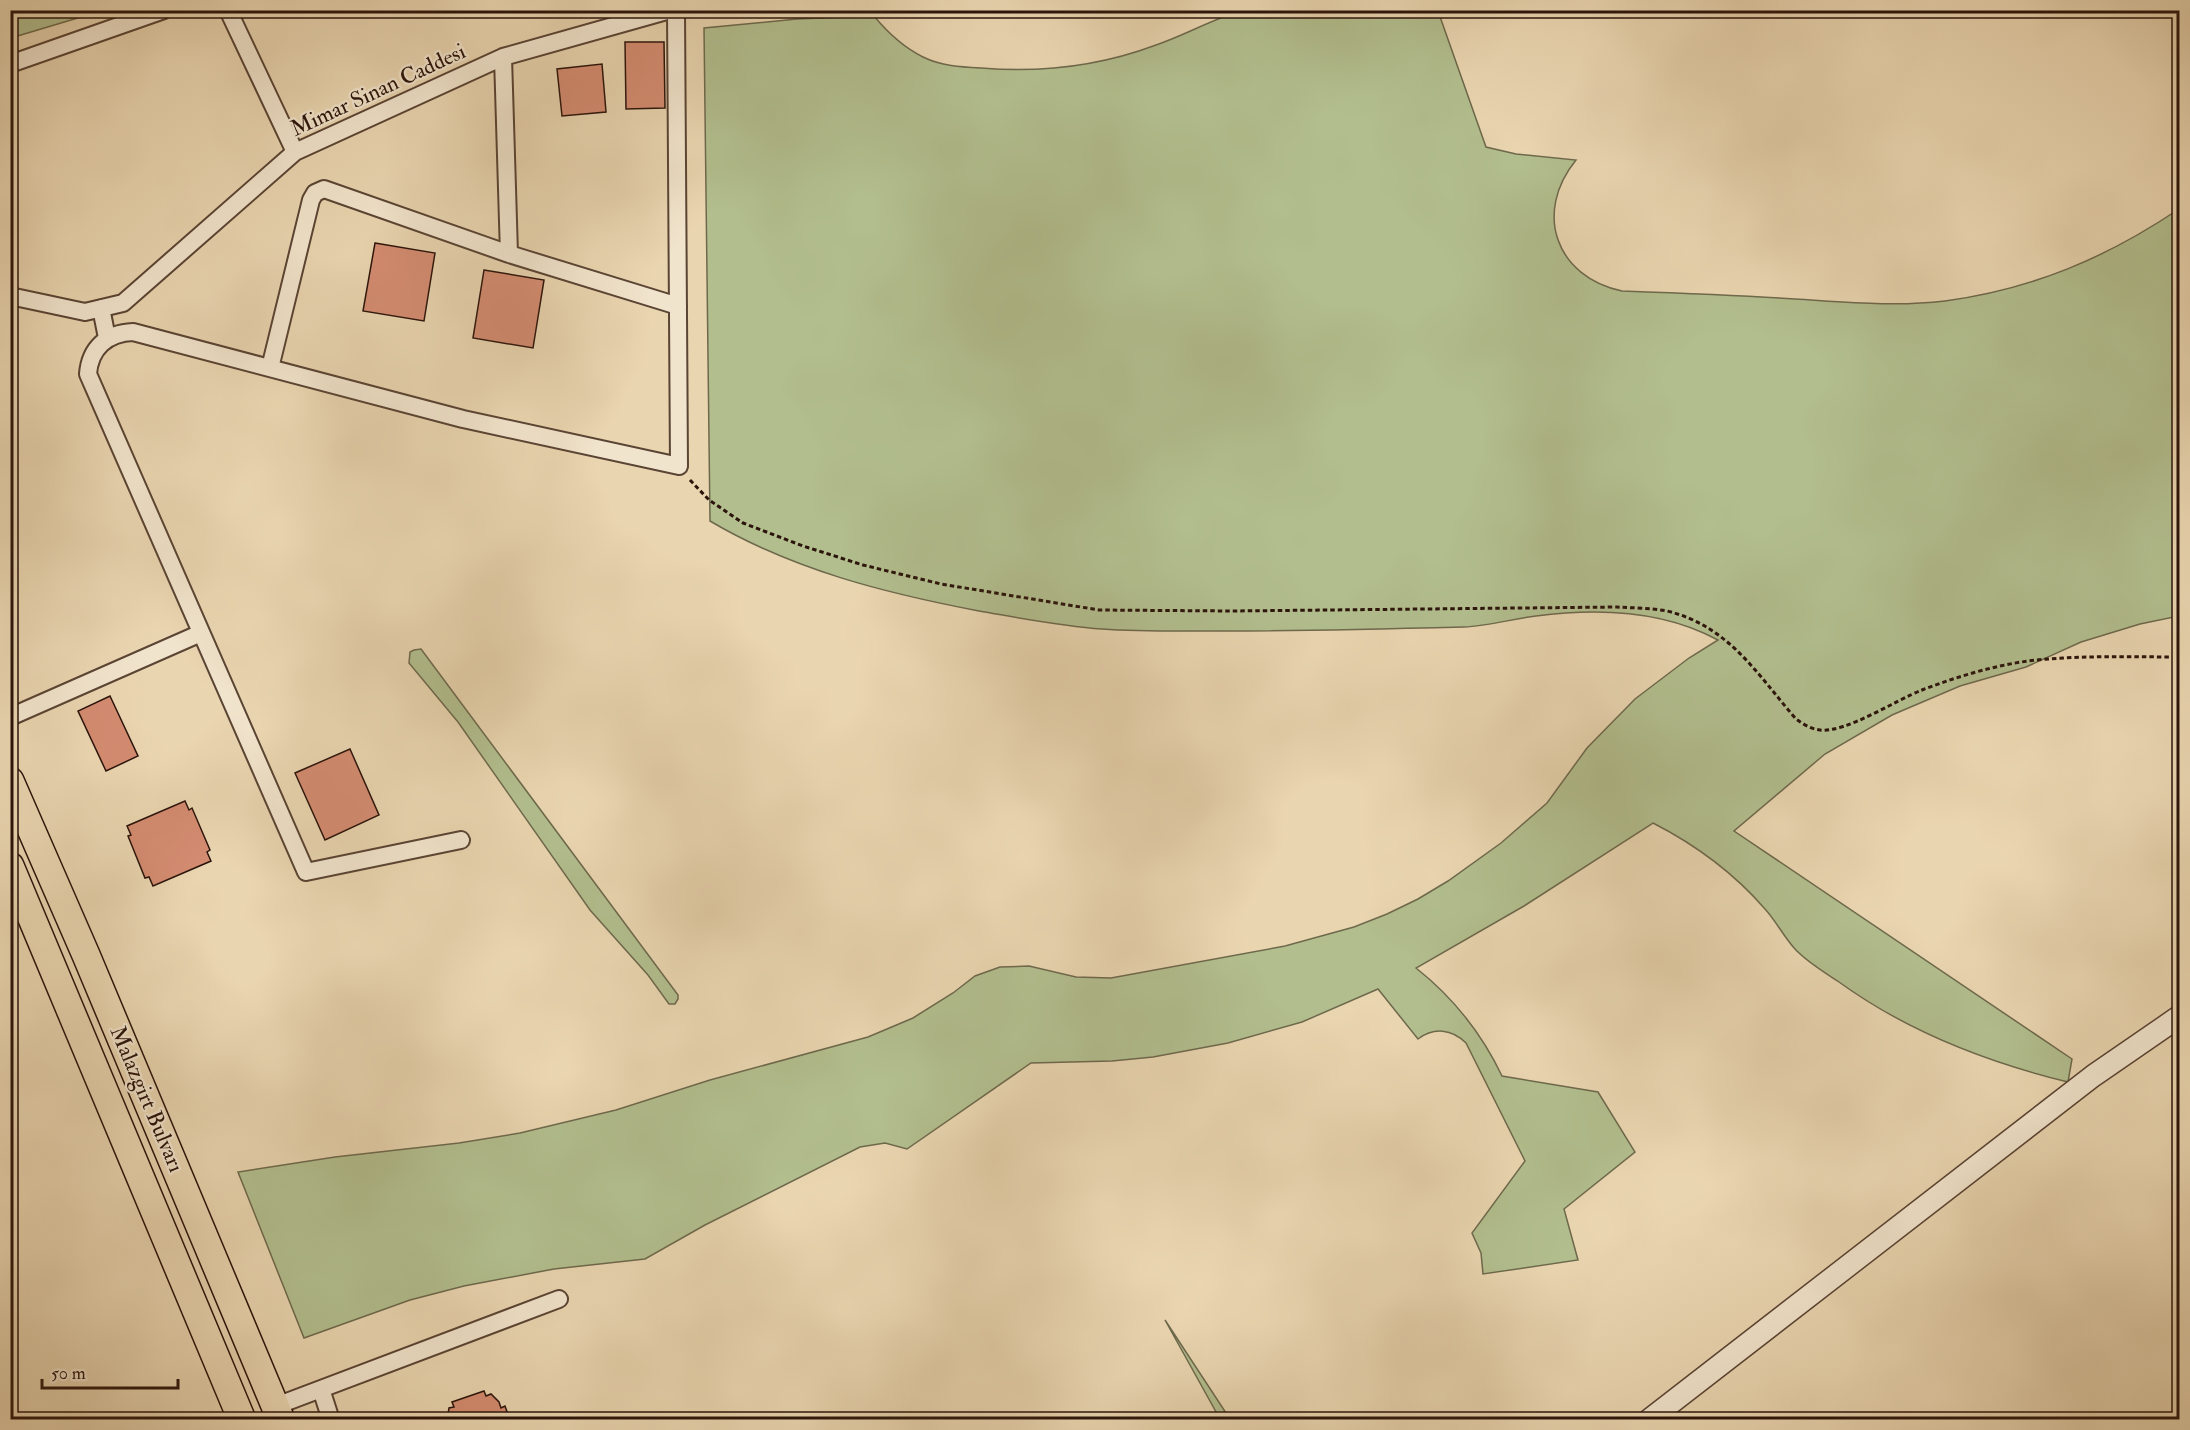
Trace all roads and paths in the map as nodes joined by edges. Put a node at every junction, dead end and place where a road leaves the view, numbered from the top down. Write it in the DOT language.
graph roads {
  1 [pos="164,10"];
  2 [pos="228,10"];
  3 [pos="670,10"];
  4 [pos="676,10"];
  5 [pos="503,57"];
  6 [pos="10,63"];
  7 [pos="295,152"];
  8 [pos="509,254"];
  9 [pos="10,296"];
  10 [pos="36,302"];
  11 [pos="678,306"];
  12 [pos="10,308"];
  13 [pos="101,308"];
  14 [pos="107,338"];
  15 [pos="270,368"];
  16 [pos="679,466"];
  17 [pos="201,633"];
  18 [pos="2180,657"];
  19 [pos="10,717"];
  20 [pos="10,781"];
  21 [pos="461,840"];
  22 [pos="10,866"];
  23 [pos="2180,1016"];
  24 [pos="559,1299"];
  25 [pos="321,1389"];
  26 [pos="278,1413"];
  27 [pos="242,1419"];
  28 [pos="331,1419"];
  29 [pos="1649,1419"];
  1 -- 6 [label="street"];
  2 -- 7 [label="street"];
  3 -- 5 [label="street, Mimar Sinan Caddesi"];
  4 -- 11 [label="street"];
  5 -- 7 [label="street, Mimar Sinan Caddesi"];
  5 -- 8 [label="street"];
  7 -- 13 [label="street, Mimar Sinan Caddesi"];
  8 -- 11 [label="street"];
  8 -- 15 [label="street"];
  9 -- 10 [label="street, Mimar Sinan Caddesi"];
  10 -- 12 [label="street"];
  10 -- 13 [label="street, Mimar Sinan Caddesi"];
  11 -- 16 [label="street"];
  13 -- 14 [label="street"];
  14 -- 15 [label="street"];
  14 -- 17 [label="street"];
  15 -- 16 [label="street"];
  16 -- 18 [label="path"];
  17 -- 19 [label="street"];
  17 -- 21 [label="street"];
  20 -- 26 [label="highway, Malazgirt Bulvarı"];
  22 -- 27 [label="highway, Malazgirt Bulvarı"];
  23 -- 29 [label="street"];
  24 -- 25 [label="street"];
  25 -- 26 [label="street"];
  25 -- 28 [label="street"];
}
